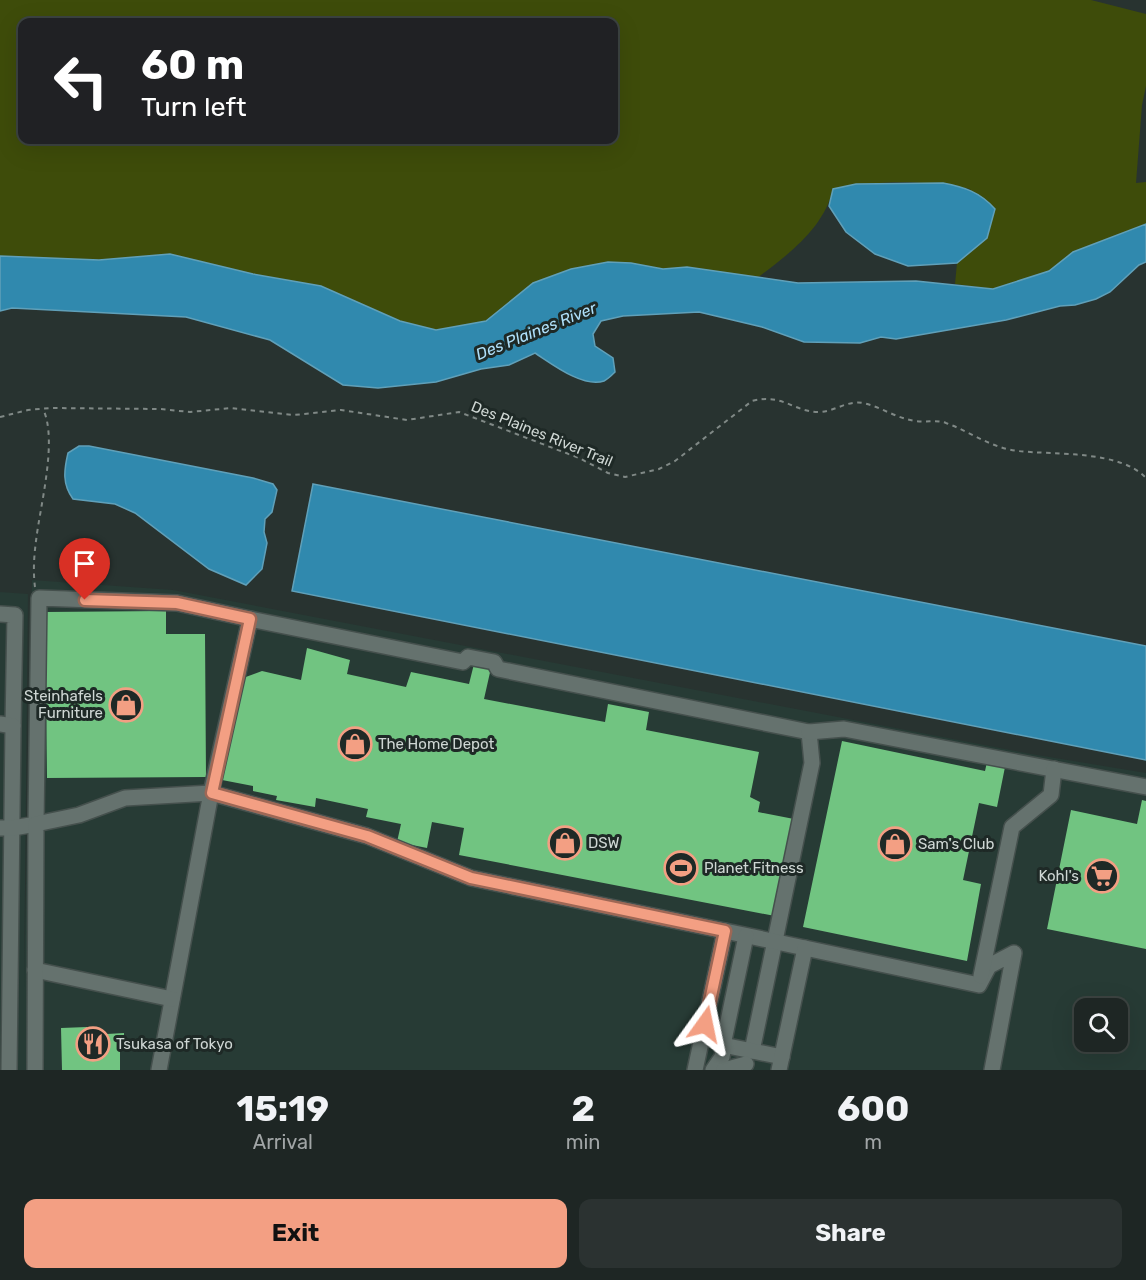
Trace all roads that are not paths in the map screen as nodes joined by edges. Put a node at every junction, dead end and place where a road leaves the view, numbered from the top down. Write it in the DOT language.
graph roads {
  1 [pos="0,614"];
  2 [pos="250,619"];
  3 [pos="7,725"];
  4 [pos="808,732"];
  5 [pos="1054,769"];
  6 [pos="1146,788"];
  7 [pos="212,793"];
  8 [pos="36,824"];
  9 [pos="6,828"];
  10 [pos="0,895"];
  11 [pos="11,919"];
  12 [pos="725,931"];
  13 [pos="746,936"];
  14 [pos="776,942"];
  15 [pos="805,948"];
  16 [pos="35,970"];
  17 [pos="979,985"];
  18 [pos="172,999"];
  19 [pos="724,1045"];
  20 [pos="750,1059"];
  21 [pos="781,1063"];
  22 [pos="9,1070"];
  23 [pos="35,1070"];
  24 [pos="159,1070"];
  25 [pos="695,1070"];
  26 [pos="713,1070"];
  27 [pos="724,1070"];
  28 [pos="992,1070"];
  1 -- 3 [label="lane"];
  2 -- 4 [label="lane"];
  2 -- 7 [label="lane"];
  2 -- 8 [label="lane"];
  3 -- 9 [label="lane"];
  4 -- 5 [label="lane"];
  4 -- 14 [label="lane"];
  5 -- 6 [label="lane"];
  5 -- 17 [label="lane"];
  7 -- 8 [label="lane"];
  7 -- 12 [label="lane"];
  7 -- 18 [label="lane"];
  8 -- 9 [label="lane"];
  8 -- 16 [label="lane"];
  9 -- 11 [label="lane"];
  10 -- 11 [label="lane"];
  11 -- 22 [label="lane"];
  12 -- 13 [label="lane"];
  12 -- 25 [label="lane"];
  13 -- 14 [label="lane"];
  13 -- 19 [label="lane"];
  14 -- 15 [label="lane"];
  14 -- 20 [label="lane"];
  15 -- 17 [label="lane"];
  15 -- 21 [label="lane"];
  16 -- 18 [label="lane"];
  16 -- 23 [label="lane"];
  17 -- 28 [label="lane"];
  18 -- 24 [label="lane"];
  19 -- 20 [label="lane"];
  19 -- 26 [label="lane"];
  20 -- 21 [label="lane"];
  20 -- 27 [label="lane"];
}
